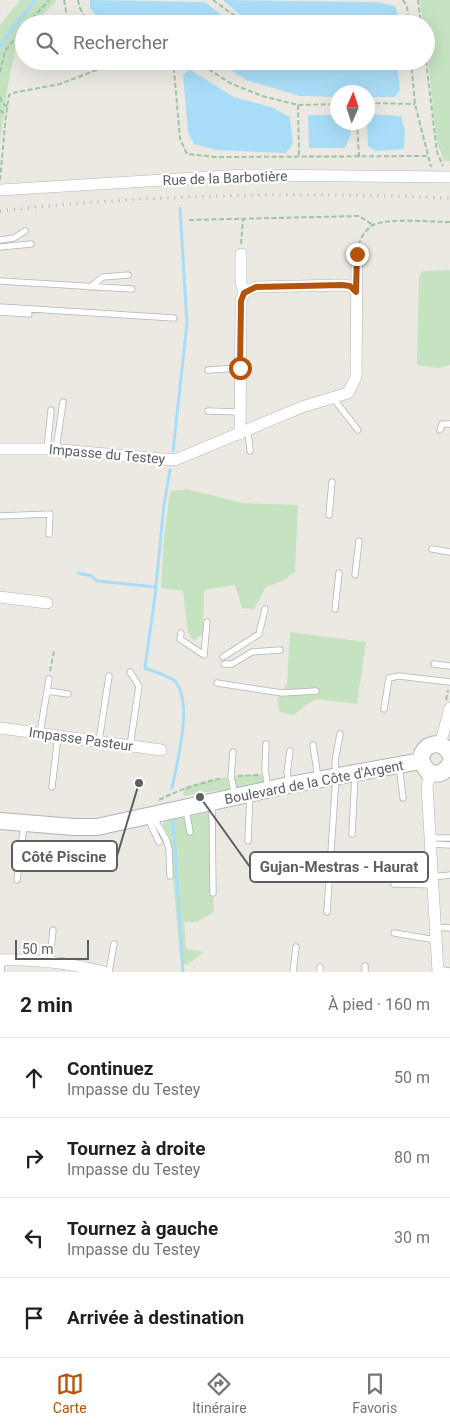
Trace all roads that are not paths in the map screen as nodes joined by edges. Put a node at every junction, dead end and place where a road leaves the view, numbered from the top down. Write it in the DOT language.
graph roads {
  1 [pos="450,177"];
  2 [pos="0,190"];
  3 [pos="25,231"];
  4 [pos="0,240"];
  5 [pos="31,244"];
  6 [pos="0,247"];
  7 [pos="241,254"];
  8 [pos="357,254"];
  9 [pos="128,275"];
  10 [pos="0,281"];
  11 [pos="90,287"];
  12 [pos="132,289"];
  13 [pos="356,292"];
  14 [pos="244,293"];
  15 [pos="0,307"];
  16 [pos="0,312"];
  17 [pos="29,314"];
  18 [pos="174,318"];
  19 [pos="240,368"];
  20 [pos="208,370"];
  21 [pos="333,398"];
  22 [pos="63,402"];
  23 [pos="52,410"];
  24 [pos="208,411"];
  25 [pos="240,412"];
  26 [pos="450,424"];
  27 [pos="358,430"];
  28 [pos="440,430"];
  29 [pos="244,433"];
  30 [pos="0,448"];
  31 [pos="51,449"];
  32 [pos="250,451"];
  33 [pos="332,482"];
  34 [pos="329,515"];
  35 [pos="0,516"];
  36 [pos="49,534"];
  37 [pos="359,541"];
  38 [pos="432,549"];
  39 [pos="450,552"];
  40 [pos="339,573"];
  41 [pos="355,575"];
  42 [pos="0,597"];
  43 [pos="47,603"];
  44 [pos="335,608"];
  45 [pos="265,609"];
  46 [pos="207,622"];
  47 [pos="181,633"];
  48 [pos="280,650"];
  49 [pos="223,657"];
  50 [pos="224,664"];
  51 [pos="434,664"];
  52 [pos="450,666"];
  53 [pos="130,672"];
  54 [pos="109,676"];
  55 [pos="49,679"];
  56 [pos="450,682"];
  57 [pos="217,683"];
  58 [pos="47,691"];
  59 [pos="316,691"];
  60 [pos="68,694"];
  61 [pos="450,708"];
  62 [pos="384,709"];
  63 [pos="0,728"];
  64 [pos="40,733"];
  65 [pos="340,734"];
  66 [pos="58,736"];
  67 [pos="100,742"];
  68 [pos="266,744"];
  69 [pos="130,746"];
  70 [pos="313,746"];
  71 [pos="445,749"];
  72 [pos="161,750"];
  73 [pos="290,751"];
  74 [pos="233,752"];
  75 [pos="450,764"];
  76 [pos="399,765"];
  77 [pos="426,767"];
  78 [pos="356,773"];
  79 [pos="336,776"];
  80 [pos="318,780"];
  81 [pos="289,785"];
  82 [pos="52,787"];
  83 [pos="269,790"];
  84 [pos="243,795"];
  85 [pos="403,798"];
  86 [pos="212,801"];
  87 [pos="186,807"];
  88 [pos="149,816"];
  89 [pos="0,820"];
  90 [pos="24,823"];
  91 [pos="190,832"];
  92 [pos="352,834"];
  93 [pos="450,838"];
  94 [pos="248,841"];
  95 [pos="431,841"];
  96 [pos="159,842"];
  97 [pos="450,845"];
  98 [pos="450,875"];
  99 [pos="170,876"];
  100 [pos="17,880"];
  101 [pos="433,881"];
  102 [pos="394,884"];
  103 [pos="213,893"];
  104 [pos="327,912"];
  105 [pos="436,927"];
  106 [pos="450,928"];
  107 [pos="53,930"];
  108 [pos="394,933"];
  109 [pos="437,940"];
  110 [pos="114,944"];
  111 [pos="296,946"];
  112 [pos="1,960"];
  113 [pos="50,962"];
  114 [pos="75,968"];
  115 [pos="438,970"];
  116 [pos="450,971"];
  117 [pos="1,972"];
  118 [pos="104,972"];
  119 [pos="109,972"];
  120 [pos="293,972"];
  1 -- 2 [label="street, Rue de la Barbotière"];
  3 -- 4 [label="lane"];
  5 -- 6 [label="lane"];
  7 -- 14 [label="street"];
  8 -- 13 [label="street, Impasse du Testey"];
  9 -- 11 [label="lane"];
  10 -- 11 [label="lane"];
  11 -- 12 [label="lane"];
  13 -- 14 [label="street"];
  13 -- 21 [label="street, Impasse du Testey"];
  14 -- 19 [label="street"];
  15 -- 18 [label="lane"];
  16 -- 17 [label="lane"];
  19 -- 20 [label="lane"];
  19 -- 25 [label="street"];
  21 -- 27 [label="lane"];
  21 -- 29 [label="street, Impasse du Testey"];
  22 -- 31 [label="lane"];
  23 -- 31 [label="lane"];
  24 -- 25 [label="lane"];
  25 -- 29 [label="street"];
  26 -- 28 [label="lane"];
  29 -- 31 [label="street, Impasse du Testey"];
  29 -- 32 [label="lane"];
  30 -- 31 [label="street, Impasse du Testey"];
  33 -- 34 [label="lane"];
  35 -- 36 [label="lane"];
  37 -- 41 [label="lane"];
  38 -- 39 [label="lane"];
  40 -- 44 [label="lane"];
  42 -- 43 [label="street"];
  45 -- 49 [label="lane"];
  46 -- 47 [label="lane"];
  48 -- 50 [label="lane"];
  51 -- 52 [label="lane"];
  53 -- 69 [label="lane"];
  54 -- 67 [label="lane"];
  55 -- 58 [label="lane"];
  56 -- 62 [label="lane"];
  57 -- 59 [label="lane"];
  58 -- 60 [label="lane"];
  58 -- 64 [label="lane"];
  61 -- 71 [label="street"];
  63 -- 64 [label="street, Impasse Pasteur"];
  64 -- 66 [label="street, Impasse Pasteur"];
  65 -- 79 [label="lane"];
  66 -- 67 [label="street, Impasse Pasteur"];
  66 -- 82 [label="lane"];
  67 -- 69 [label="street, Impasse Pasteur"];
  68 -- 83 [label="lane"];
  69 -- 72 [label="street, Impasse Pasteur"];
  70 -- 80 [label="lane"];
  71 -- 77 [label="main road"];
  73 -- 81 [label="lane"];
  74 -- 84 [label="lane"];
  75 -- 77 [label="main road, Boulevard de la Côte d'Argent"];
  76 -- 77 [label="main road, Boulevard de la Côte d'Argent"];
  76 -- 78 [label="main road, Boulevard de la Côte d'Argent"];
  76 -- 85 [label="lane"];
  77 -- 95 [label="street"];
  78 -- 79 [label="main road, Boulevard de la Côte d'Argent"];
  78 -- 92 [label="lane"];
  79 -- 80 [label="main road, Boulevard de la Côte d'Argent"];
  79 -- 104 [label="lane"];
  80 -- 81 [label="main road, Boulevard de la Côte d'Argent"];
  81 -- 83 [label="main road, Boulevard de la Côte d'Argent"];
  83 -- 84 [label="main road, Boulevard de la Côte d'Argent"];
  84 -- 86 [label="main road, Boulevard de la Côte d'Argent"];
  84 -- 94 [label="lane"];
  86 -- 87 [label="main road, Boulevard de la Côte d'Argent"];
  86 -- 103 [label="lane"];
  87 -- 88 [label="main road, Boulevard de la Côte d'Argent"];
  87 -- 91 [label="lane"];
  88 -- 90 [label="main road, Boulevard de la Côte d'Argent"];
  88 -- 96 [label="lane"];
  88 -- 99 [label="lane"];
  89 -- 90 [label="main road, Boulevard de la Côte d'Argent"];
  90 -- 100 [label="lane"];
  93 -- 95 [label="lane"];
  95 -- 97 [label="lane"];
  95 -- 101 [label="street"];
  98 -- 101 [label="lane"];
  101 -- 102 [label="lane"];
  101 -- 105 [label="street"];
  105 -- 106 [label="lane"];
  105 -- 109 [label="street"];
  107 -- 113 [label="lane"];
  108 -- 109 [label="lane"];
  109 -- 115 [label="street"];
  110 -- 119 [label="lane"];
  111 -- 120 [label="lane"];
  112 -- 113 [label="street"];
  112 -- 117 [label="lane"];
  113 -- 114 [label="street"];
  114 -- 118 [label="street"];
  115 -- 116 [label="lane"];
}
